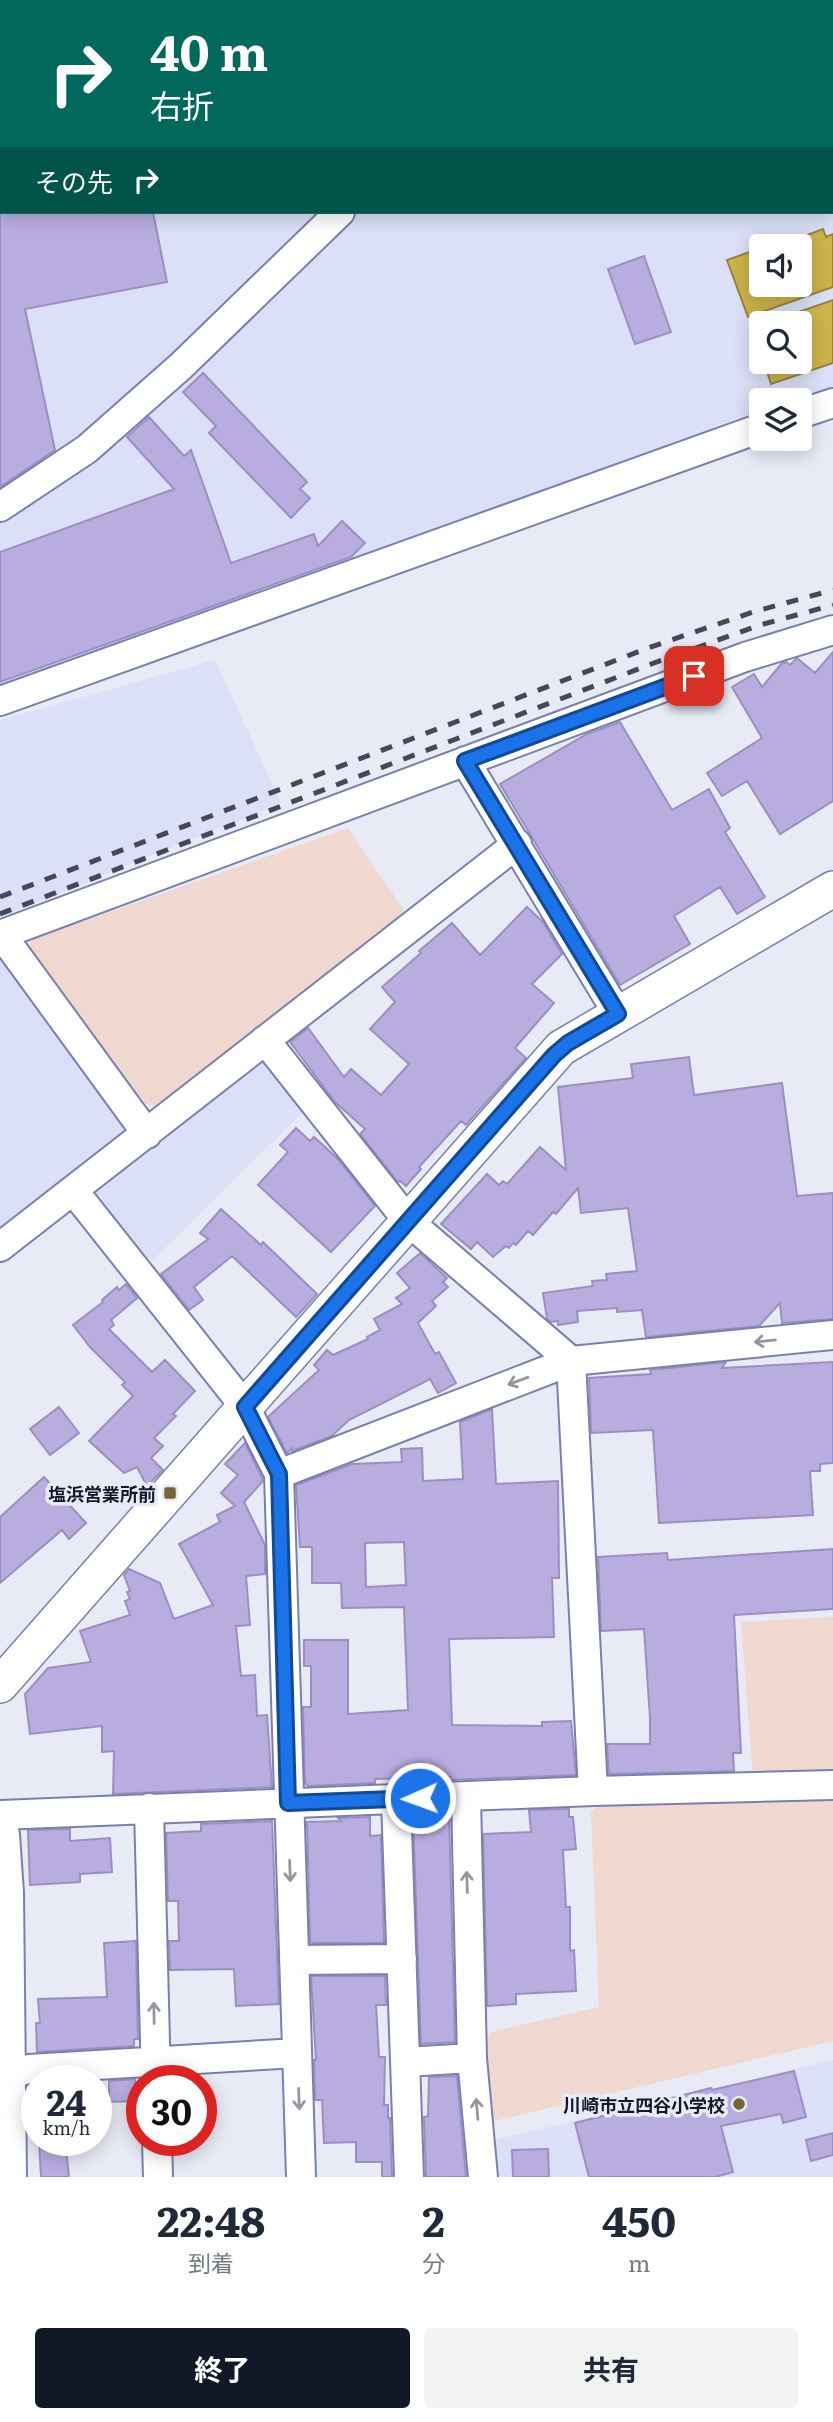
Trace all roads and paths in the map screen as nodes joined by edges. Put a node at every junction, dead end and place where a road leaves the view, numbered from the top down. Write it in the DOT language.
graph roads {
  1 [pos="338,214"];
  2 [pos="833,402"];
  3 [pos="812,410"];
  4 [pos="749,432"];
  5 [pos="0,507"];
  6 [pos="833,630"];
  7 [pos="0,701"];
  8 [pos="465,761"];
  9 [pos="517,844"];
  10 [pos="833,889"];
  11 [pos="833,898"];
  12 [pos="1,935"];
  13 [pos="618,1014"];
  14 [pos="265,1040"];
  15 [pos="147,1134"];
  16 [pos="73,1190"];
  17 [pos="408,1221"];
  18 [pos="0,1247"];
  19 [pos="833,1335"];
  20 [pos="571,1362"];
  21 [pos="245,1407"];
  22 [pos="279,1474"];
  23 [pos="0,1685"];
  24 [pos="833,1785"];
  25 [pos="593,1791"];
  26 [pos="466,1797"];
  27 [pos="396,1799"];
  28 [pos="288,1803"];
  29 [pos="149,1808"];
  30 [pos="0,1815"];
  31 [pos="0,1835"];
  32 [pos="402,1959"];
  33 [pos="293,1960"];
  34 [pos="297,2053"];
  35 [pos="472,2058"];
  36 [pos="405,2062"];
  37 [pos="155,2065"];
  38 [pos="207,2065"];
  39 [pos="126,2071"];
  40 [pos="5,2075"];
  41 [pos="157,2156"];
  42 [pos="7,2177"];
  43 [pos="158,2177"];
  44 [pos="301,2177"];
  45 [pos="409,2177"];
  46 [pos="483,2177"];
  1 -- 5 [label="street"];
  2 -- 3 [label="street"];
  4 -- 7 [label="street"];
  6 -- 8 [label="street"];
  8 -- 9 [label="street"];
  8 -- 12 [label="street"];
  9 -- 13 [label="street"];
  9 -- 14 [label="street"];
  10 -- 11 [label="street"];
  10 -- 13 [label="street"];
  12 -- 15 [label="street"];
  13 -- 17 [label="street"];
  14 -- 15 [label="street"];
  14 -- 17 [label="street"];
  15 -- 16 [label="street"];
  16 -- 18 [label="street"];
  16 -- 21 [label="street"];
  17 -- 20 [label="street"];
  17 -- 21 [label="street"];
  19 -- 20 [label="street, one-way"];
  20 -- 22 [label="street, one-way"];
  20 -- 25 [label="street"];
  21 -- 22 [label="street"];
  21 -- 23 [label="street"];
  22 -- 28 [label="street"];
  24 -- 25 [label="street"];
  25 -- 26 [label="street"];
  26 -- 27 [label="street"];
  35 -- 26 [label="street, one-way"];
  27 -- 28 [label="street"];
  27 -- 32 [label="street"];
  28 -- 29 [label="street"];
  28 -- 33 [label="street, one-way"];
  29 -- 30 [label="street"];
  37 -- 29 [label="street, one-way"];
  31 -- 40 [label="highway"];
  32 -- 33 [label="street"];
  32 -- 36 [label="street"];
  33 -- 34 [label="street"];
  34 -- 38 [label="street"];
  34 -- 44 [label="street, one-way"];
  35 -- 36 [label="street"];
  46 -- 35 [label="street, one-way"];
  36 -- 45 [label="street"];
  39 -- 40 [label="street"];
  40 -- 42 [label="highway"];
  41 -- 43 [label="street"];
}
